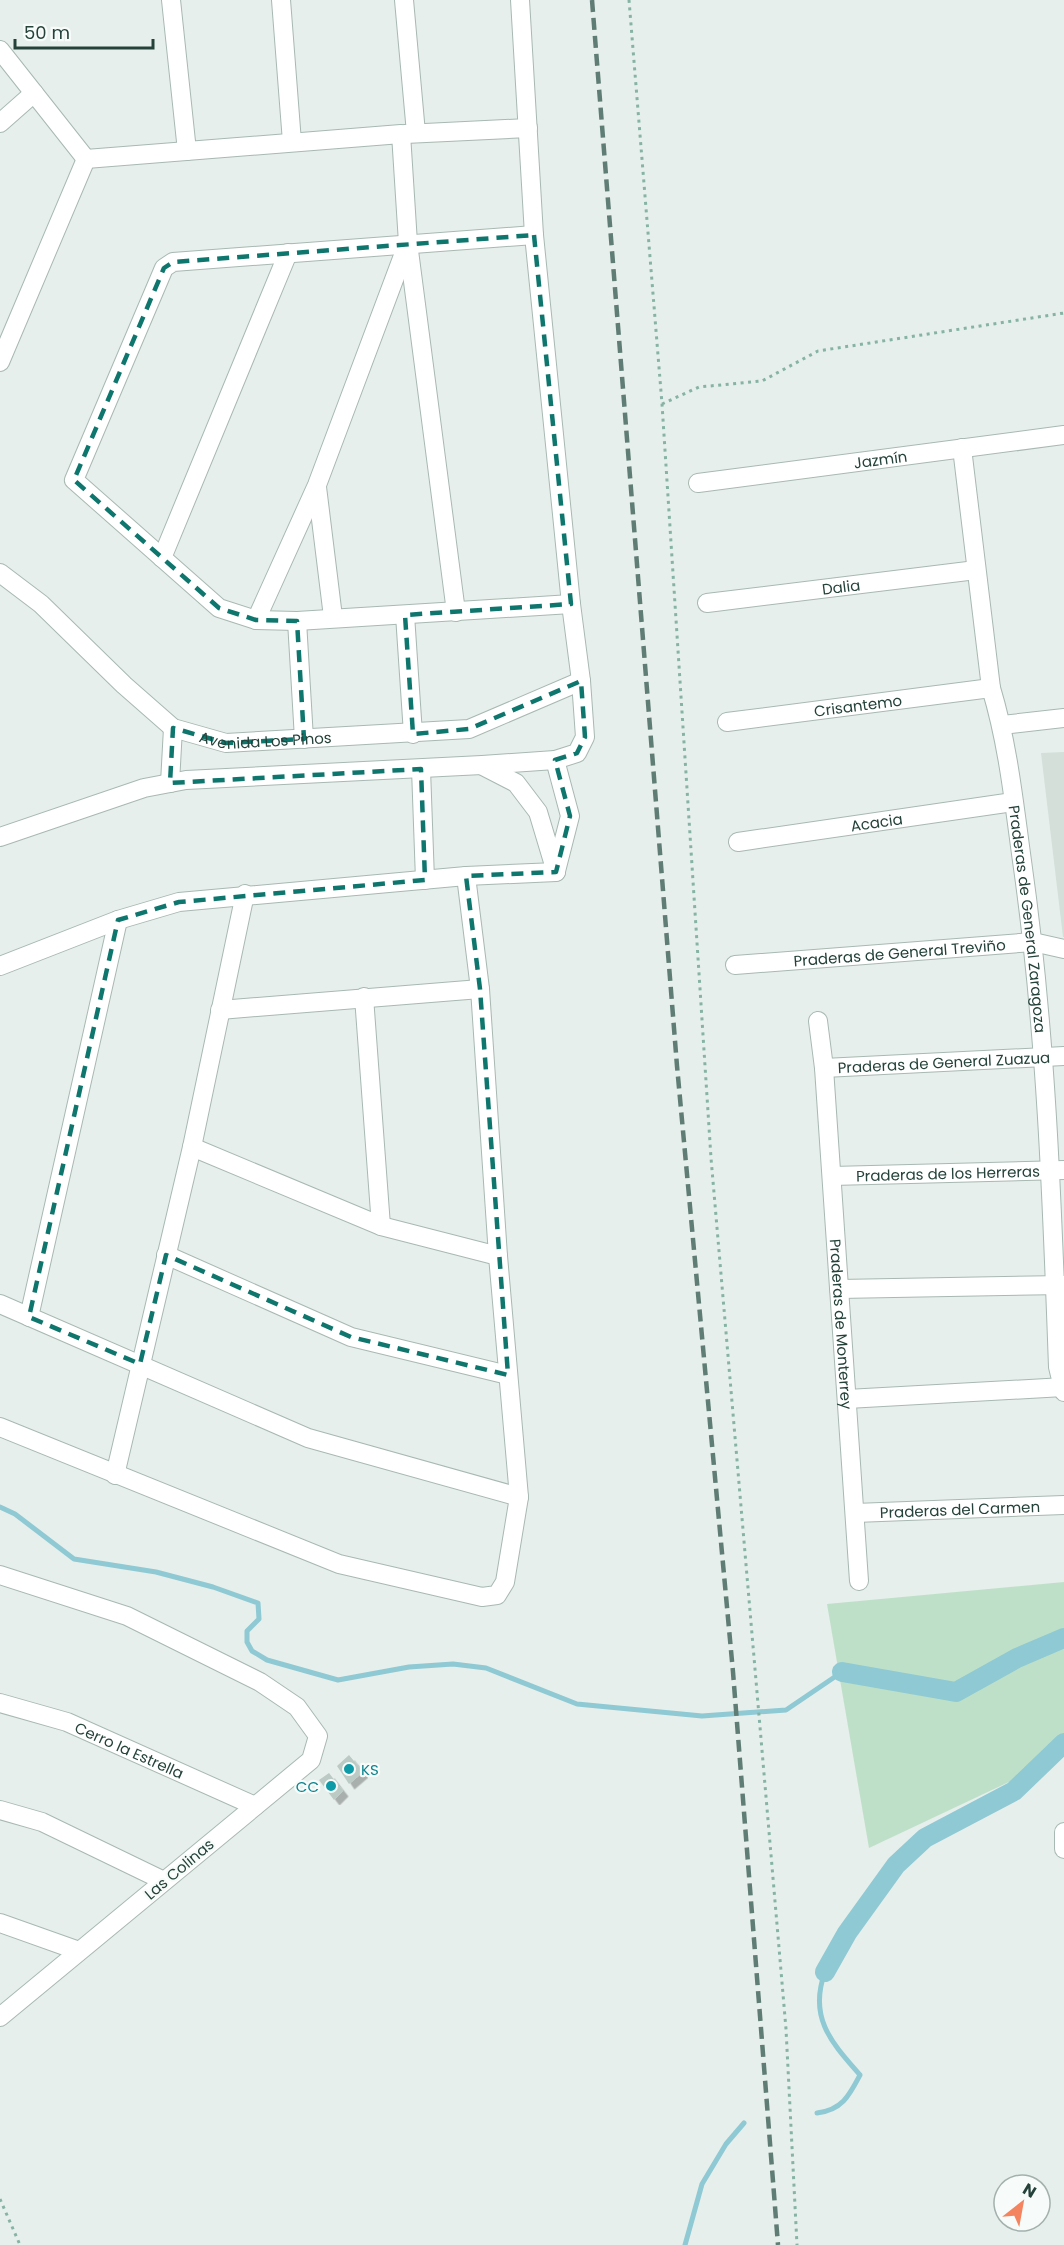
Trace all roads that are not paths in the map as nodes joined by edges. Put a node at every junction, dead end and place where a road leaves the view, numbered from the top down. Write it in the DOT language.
graph roads {
  1 [pos="171,0"];
  2 [pos="281,0"];
  3 [pos="404,0"];
  4 [pos="520,0"];
  5 [pos="0,50"];
  6 [pos="34,93"];
  7 [pos="0,123"];
  8 [pos="528,128"];
  9 [pos="408,134"];
  10 [pos="292,142"];
  11 [pos="187,151"];
  12 [pos="86,159"];
  13 [pos="534,235"];
  14 [pos="408,243"];
  15 [pos="288,253"];
  16 [pos="0,362"];
  17 [pos="1064,435"];
  18 [pos="962,448"];
  19 [pos="698,483"];
  20 [pos="317,485"];
  21 [pos="162,558"];
  22 [pos="976,570"];
  23 [pos="0,573"];
  24 [pos="707,603"];
  25 [pos="571,604"];
  26 [pos="456,612"];
  27 [pos="405,615"];
  28 [pos="333,617"];
  29 [pos="256,620"];
  30 [pos="297,621"];
  31 [pos="581,681"];
  32 [pos="990,688"];
  33 [pos="1064,718"];
  34 [pos="727,722"];
  35 [pos="1002,725"];
  36 [pos="173,728"];
  37 [pos="413,734"];
  38 [pos="304,739"];
  39 [pos="555,760"];
  40 [pos="482,765"];
  41 [pos="421,769"];
  42 [pos="170,783"];
  43 [pos="1013,802"];
  44 [pos="0,837"];
  45 [pos="738,842"];
  46 [pos="556,872"];
  47 [pos="466,876"];
  48 [pos="425,880"];
  49 [pos="245,894"];
  50 [pos="118,920"];
  51 [pos="1033,942"];
  52 [pos="1064,949"];
  53 [pos="735,965"];
  54 [pos="0,966"];
  55 [pos="480,989"];
  56 [pos="364,997"];
  57 [pos="220,1010"];
  58 [pos="818,1021"];
  59 [pos="1042,1056"];
  60 [pos="1064,1056"];
  61 [pos="824,1068"];
  62 [pos="192,1147"];
  63 [pos="1057,1170"];
  64 [pos="832,1176"];
  65 [pos="381,1226"];
  66 [pos="166,1255"];
  67 [pos="498,1256"];
  68 [pos="1059,1285"];
  69 [pos="839,1288"];
  70 [pos="0,1304"];
  71 [pos="29,1317"];
  72 [pos="140,1364"];
  73 [pos="508,1375"];
  74 [pos="1063,1388"];
  75 [pos="847,1399"];
  76 [pos="0,1427"];
  77 [pos="115,1475"];
  78 [pos="519,1497"];
  79 [pos="1064,1505"];
  80 [pos="855,1513"];
  81 [pos="0,1575"];
  82 [pos="859,1581"];
  83 [pos="0,1703"];
  84 [pos="255,1806"];
  85 [pos="0,1810"];
  86 [pos="1064,1832"];
  87 [pos="1064,1848"];
  88 [pos="164,1881"];
  89 [pos="0,1923"];
  90 [pos="79,1951"];
  91 [pos="0,2017"];
  1 -- 11 [label="street"];
  2 -- 10 [label="street"];
  3 -- 9 [label="street"];
  4 -- 8 [label="street"];
  5 -- 6 [label="street"];
  6 -- 7 [label="street"];
  6 -- 12 [label="street"];
  8 -- 9 [label="street"];
  8 -- 13 [label="street"];
  9 -- 10 [label="street"];
  9 -- 14 [label="street"];
  10 -- 11 [label="street"];
  11 -- 12 [label="street"];
  12 -- 16 [label="street"];
  13 -- 14 [label="street"];
  13 -- 25 [label="street"];
  14 -- 15 [label="street"];
  14 -- 20 [label="street"];
  14 -- 26 [label="street"];
  15 -- 21 [label="street"];
  15 -- 21 [label="street"];
  17 -- 18 [label="street, Jazmín"];
  18 -- 19 [label="street, Jazmín"];
  18 -- 22 [label="street, Praderas de General Zaragoza"];
  20 -- 28 [label="street"];
  20 -- 29 [label="street"];
  21 -- 29 [label="street"];
  22 -- 24 [label="street, Dalia"];
  22 -- 32 [label="street, Praderas de General Zaragoza"];
  23 -- 36 [label="street, Avenida Los Pinos"];
  25 -- 26 [label="street"];
  25 -- 31 [label="street"];
  26 -- 27 [label="street"];
  27 -- 28 [label="street"];
  27 -- 37 [label="street"];
  28 -- 30 [label="street"];
  29 -- 30 [label="street"];
  30 -- 38 [label="street"];
  31 -- 37 [label="street, Avenida Los Pinos"];
  31 -- 39 [label="street"];
  32 -- 34 [label="street, Crisantemo"];
  32 -- 35 [label="street, Praderas de General Zaragoza"];
  33 -- 35 [label="street"];
  35 -- 43 [label="street, Praderas de General Zaragoza"];
  36 -- 38 [label="street, Avenida Los Pinos"];
  36 -- 42 [label="street"];
  37 -- 38 [label="street, Avenida Los Pinos"];
  39 -- 40 [label="street"];
  39 -- 46 [label="street"];
  40 -- 41 [label="street"];
  40 -- 46 [label="street"];
  41 -- 42 [label="street"];
  41 -- 48 [label="street"];
  42 -- 44 [label="street"];
  43 -- 45 [label="street, Acacia"];
  43 -- 51 [label="street, Praderas de General Zaragoza"];
  46 -- 47 [label="street"];
  47 -- 48 [label="street"];
  47 -- 55 [label="street"];
  48 -- 49 [label="street"];
  49 -- 50 [label="street"];
  49 -- 57 [label="street"];
  50 -- 54 [label="street"];
  50 -- 71 [label="street"];
  51 -- 52 [label="street, Praderas de General Treviño"];
  51 -- 53 [label="street, Praderas de General Treviño"];
  51 -- 59 [label="street, Praderas de General Zaragoza"];
  55 -- 56 [label="street"];
  55 -- 67 [label="street"];
  56 -- 57 [label="street"];
  56 -- 65 [label="street"];
  57 -- 62 [label="street"];
  58 -- 61 [label="street, Praderas de Monterrey"];
  59 -- 60 [label="street, Praderas de General Zuazua"];
  59 -- 61 [label="street, Praderas de General Zuazua"];
  59 -- 63 [label="street, Praderas de General Zaragoza"];
  61 -- 64 [label="street, Praderas de Monterrey"];
  62 -- 65 [label="street"];
  62 -- 66 [label="street"];
  63 -- 64 [label="street, Praderas de los Herreras"];
  63 -- 68 [label="street, Praderas de General Zaragoza"];
  64 -- 69 [label="street, Praderas de Monterrey"];
  65 -- 67 [label="street"];
  66 -- 72 [label="street"];
  66 -- 73 [label="street"];
  67 -- 73 [label="street"];
  68 -- 69 [label="street"];
  68 -- 74 [label="street, Praderas de General Zaragoza"];
  69 -- 75 [label="street, Praderas de Monterrey"];
  70 -- 71 [label="street"];
  71 -- 72 [label="street"];
  72 -- 77 [label="street"];
  72 -- 78 [label="street"];
  73 -- 78 [label="street"];
  74 -- 75 [label="street"];
  75 -- 80 [label="street, Praderas de Monterrey"];
  76 -- 77 [label="street"];
  77 -- 78 [label="street"];
  79 -- 80 [label="street, Praderas del Carmen"];
  80 -- 82 [label="street, Praderas de Monterrey"];
  81 -- 84 [label="street, Las Colinas"];
  83 -- 84 [label="street, Cerro la Estrella"];
  84 -- 88 [label="street, Las Colinas"];
  85 -- 88 [label="street"];
  86 -- 87 [label="street"];
  88 -- 90 [label="street, Las Colinas"];
  89 -- 90 [label="street"];
  90 -- 91 [label="street, Las Colinas"];
}
